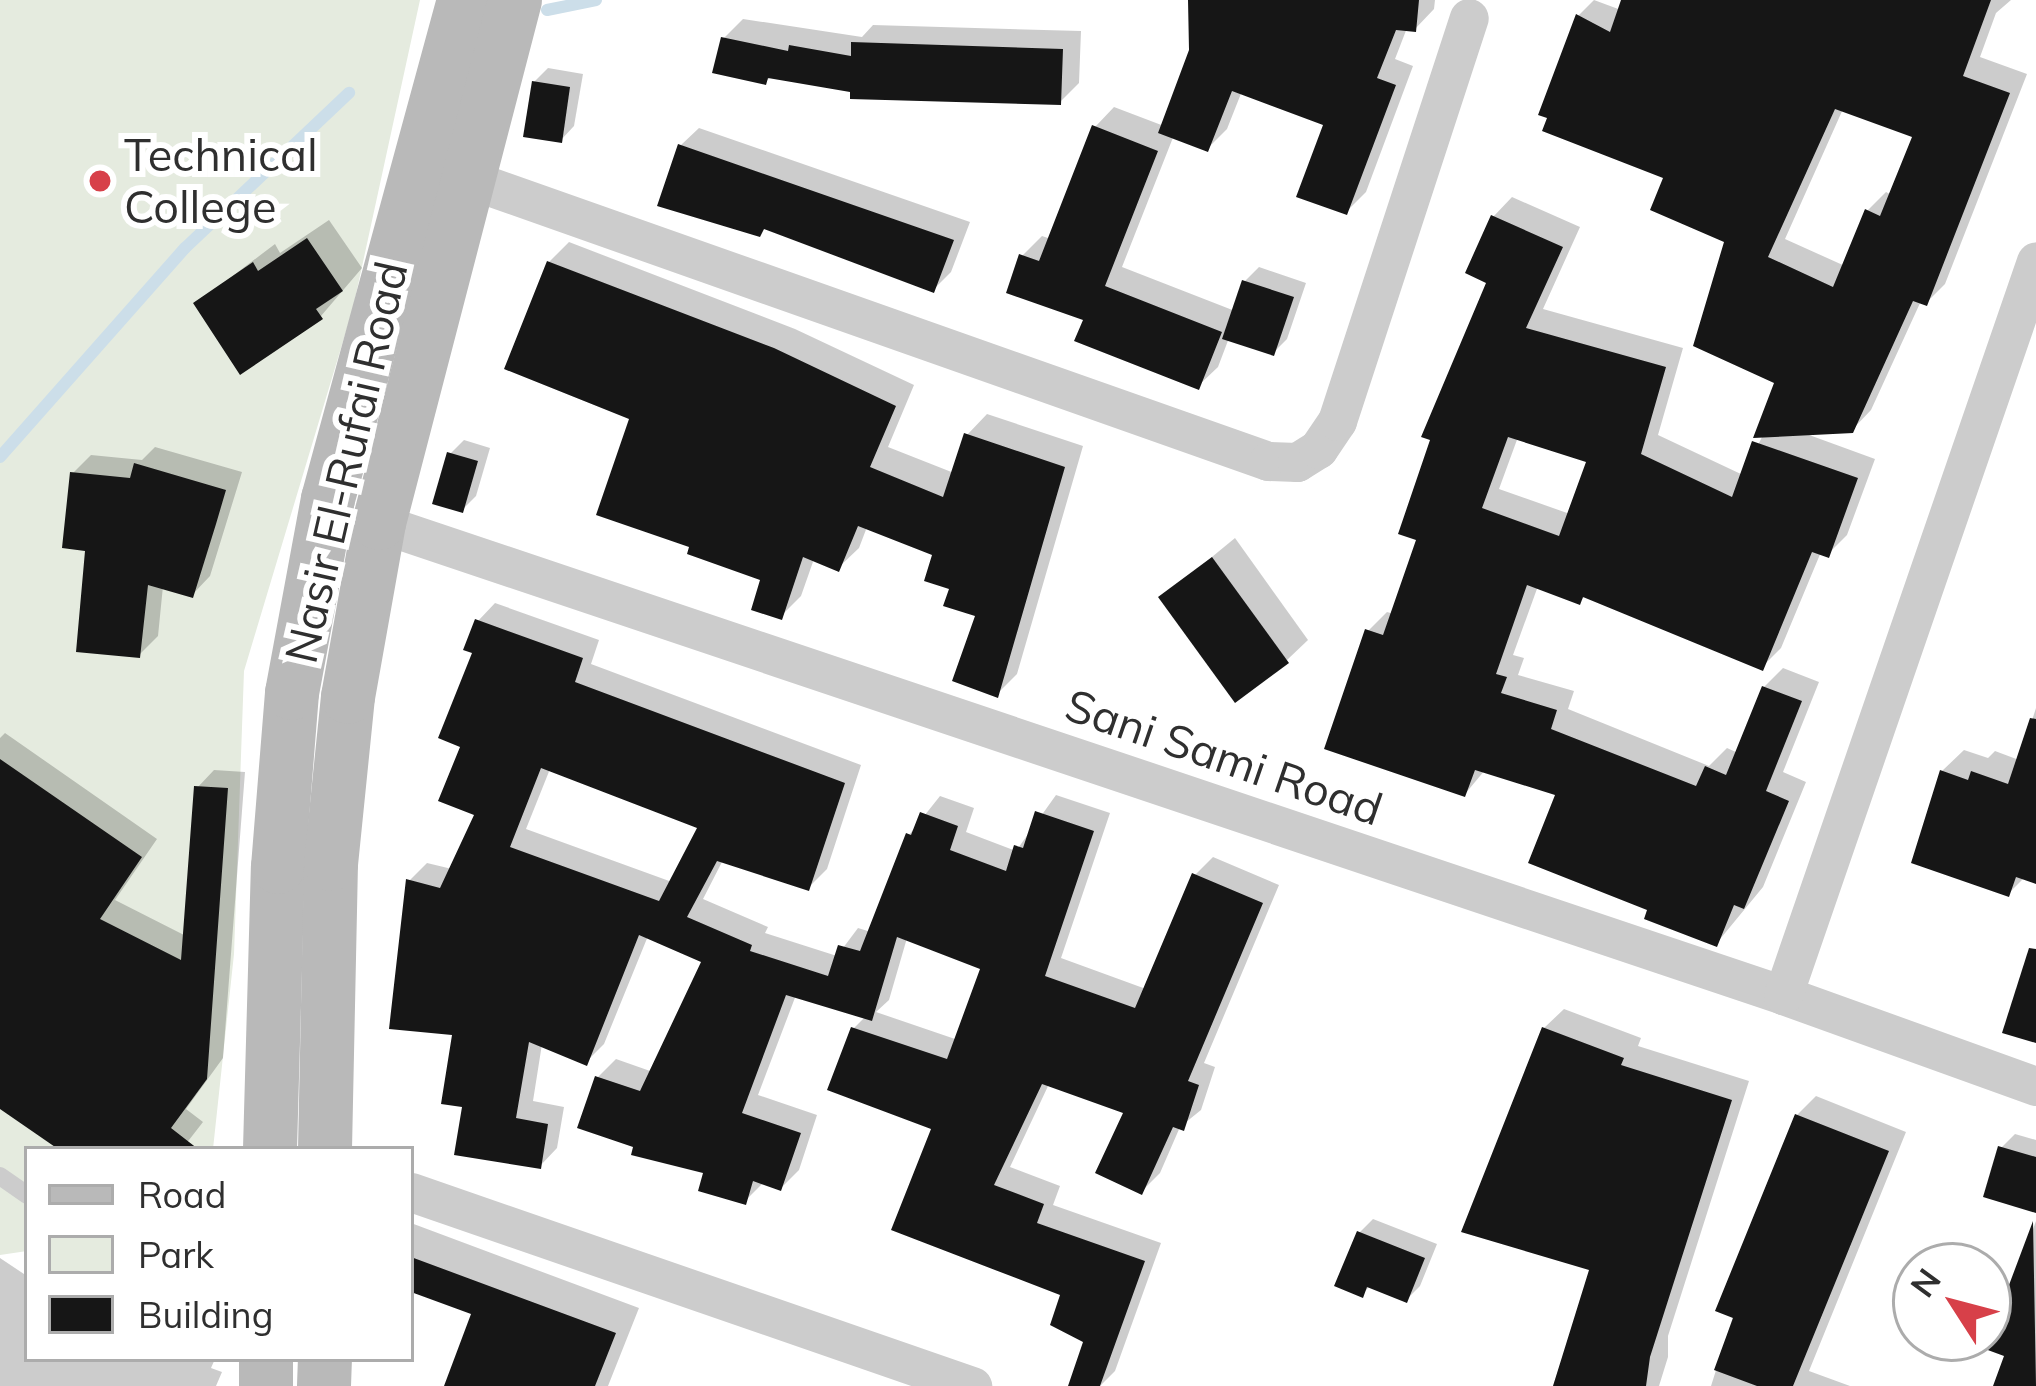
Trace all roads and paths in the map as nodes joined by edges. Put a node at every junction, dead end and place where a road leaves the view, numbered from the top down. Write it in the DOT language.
graph roads {
  1 [pos="464,0"];
  2 [pos="515,0"];
  3 [pos="1468,18"];
  4 [pos="466,178"];
  5 [pos="2036,261"];
  6 [pos="379,523"];
  7 [pos="1783,995"];
  8 [pos="2036,1086"];
  9 [pos="271,1146"];
  10 [pos="326,1146"];
  11 [pos="414,1193"];
  12 [pos="973,1386"];
  1 -- 9 [label="main road, Nasir El-Rufai Road"];
  2 -- 4 [label="main road, Nasir El-Rufai Road"];
  3 -- 4 [label="street"];
  4 -- 6 [label="main road, Nasir El-Rufai Road"];
  5 -- 7 [label="street"];
  6 -- 7 [label="street, Sani Sami Road"];
  6 -- 10 [label="main road, Nasir El-Rufai Road"];
  7 -- 8 [label="street, Sani Sami Road"];
  11 -- 12 [label="street"];
}
